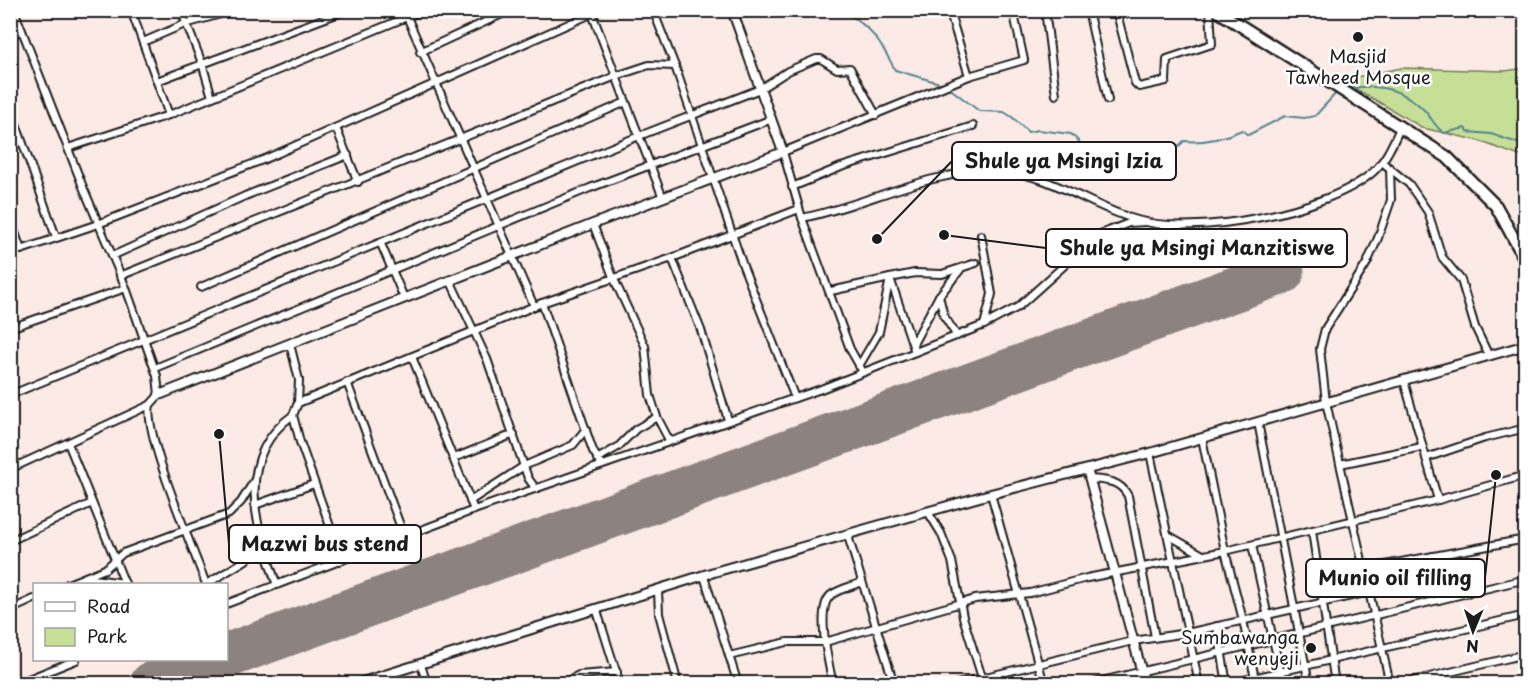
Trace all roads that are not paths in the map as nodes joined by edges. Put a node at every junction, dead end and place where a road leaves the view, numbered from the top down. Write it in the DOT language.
graph roads {
  1 [pos="14,10"];
  2 [pos="131,10"];
  3 [pos="181,10"];
  4 [pos="235,10"];
  5 [pos="347,10"];
  6 [pos="404,10"];
  7 [pos="424,10"];
  8 [pos="511,10"];
  9 [pos="600,10"];
  10 [pos="653,10"];
  11 [pos="732,10"];
  12 [pos="949,10"];
  13 [pos="1013,10"];
  14 [pos="1045,10"];
  15 [pos="1088,10"];
  16 [pos="1116,10"];
  17 [pos="1210,10"];
  18 [pos="1216,10"];
  19 [pos="591,12"];
  20 [pos="407,18"];
  21 [pos="185,24"];
  22 [pos="22,31"];
  23 [pos="10,34"];
  24 [pos="143,42"];
  25 [pos="420,52"];
  26 [pos="202,63"];
  27 [pos="675,66"];
  28 [pos="616,76"];
  29 [pos="969,76"];
  30 [pos="157,81"];
  31 [pos="435,84"];
  32 [pos="760,89"];
  33 [pos="1056,95"];
  34 [pos="212,97"];
  35 [pos="1108,100"];
  36 [pos="626,102"];
  37 [pos="10,107"];
  38 [pos="170,115"];
  39 [pos="692,115"];
  40 [pos="876,115"];
  41 [pos="771,118"];
  42 [pos="973,126"];
  43 [pos="1401,126"];
  44 [pos="336,128"];
  45 [pos="639,136"];
  46 [pos="461,140"];
  47 [pos="702,144"];
  48 [pos="68,148"];
  49 [pos="783,152"];
  50 [pos="348,155"];
  51 [pos="1382,162"];
  52 [pos="650,164"];
  53 [pos="474,168"];
  54 [pos="1390,168"];
  55 [pos="714,179"];
  56 [pos="358,182"];
  57 [pos="792,187"];
  58 [pos="663,198"];
  59 [pos="488,200"];
  60 [pos="799,209"];
  61 [pos="10,218"];
  62 [pos="802,218"];
  63 [pos="1146,222"];
  64 [pos="98,224"];
  65 [pos="593,224"];
  66 [pos="499,226"];
  67 [pos="732,233"];
  68 [pos="981,235"];
  69 [pos="56,237"];
  70 [pos="381,244"];
  71 [pos="112,256"];
  72 [pos="512,256"];
  73 [pos="672,258"];
  74 [pos="1526,261"];
  75 [pos="976,263"];
  76 [pos="963,267"];
  77 [pos="393,271"];
  78 [pos="120,276"];
  79 [pos="613,277"];
  80 [pos="890,278"];
  81 [pos="450,280"];
  82 [pos="201,287"];
  83 [pos="126,288"];
  84 [pos="831,291"];
  85 [pos="939,296"];
  86 [pos="404,298"];
  87 [pos="542,303"];
  88 [pos="534,306"];
  89 [pos="984,326"];
  90 [pos="10,328"];
  91 [pos="476,331"];
  92 [pos="957,336"];
  93 [pos="145,340"];
  94 [pos="290,344"];
  95 [pos="1526,345"];
  96 [pos="914,349"];
  97 [pos="1489,356"];
  98 [pos="412,357"];
  99 [pos="155,368"];
  100 [pos="861,369"];
  101 [pos="1404,381"];
  102 [pos="347,382"];
  103 [pos="10,395"];
  104 [pos="159,395"];
  105 [pos="795,398"];
  106 [pos="1326,402"];
  107 [pos="298,404"];
  108 [pos="150,405"];
  109 [pos="293,415"];
  110 [pos="657,417"];
  111 [pos="728,420"];
  112 [pos="1258,422"];
  113 [pos="1526,428"];
  114 [pos="586,429"];
  115 [pos="514,434"];
  116 [pos="1202,438"];
  117 [pos="669,441"];
  118 [pos="68,442"];
  119 [pos="1422,447"];
  120 [pos="1150,453"];
  121 [pos="454,458"];
  122 [pos="1426,458"];
  123 [pos="600,462"];
  124 [pos="1340,464"];
  125 [pos="524,466"];
  126 [pos="1087,468"];
  127 [pos="10,469"];
  128 [pos="1526,475"];
  129 [pos="1090,479"];
  130 [pos="254,481"];
  131 [pos="314,484"];
  132 [pos="536,489"];
  133 [pos="991,494"];
  134 [pos="470,501"];
  135 [pos="1438,501"];
  136 [pos="92,503"];
  137 [pos="255,505"];
  138 [pos="474,510"];
  139 [pos="928,512"];
  140 [pos="1353,521"];
  141 [pos="185,529"];
  142 [pos="1312,531"];
  143 [pos="1167,535"];
  144 [pos="404,536"];
  145 [pos="848,536"];
  146 [pos="1279,538"];
  147 [pos="1526,540"];
  148 [pos="10,541"];
  149 [pos="262,544"];
  150 [pos="1252,544"];
  151 [pos="1225,551"];
  152 [pos="1203,555"];
  153 [pos="1433,556"];
  154 [pos="114,559"];
  155 [pos="342,560"];
  156 [pos="1173,561"];
  157 [pos="1143,568"];
  158 [pos="1363,569"];
  159 [pos="1114,573"];
  160 [pos="704,576"];
  161 [pos="1436,577"];
  162 [pos="85,578"];
  163 [pos="1526,579"];
  164 [pos="862,582"];
  165 [pos="73,583"];
  166 [pos="118,583"];
  167 [pos="125,583"];
  168 [pos="205,583"];
  169 [pos="209,583"];
  170 [pos="277,585"];
  171 [pos="658,590"];
  172 [pos="1369,593"];
  173 [pos="1021,595"];
  174 [pos="33,599"];
  175 [pos="1439,600"];
  176 [pos="228,603"];
  177 [pos="960,603"];
  178 [pos="1323,603"];
  179 [pos="10,610"];
  180 [pos="1293,610"];
  181 [pos="597,611"];
  182 [pos="1374,614"];
  183 [pos="1268,615"];
  184 [pos="1526,615"];
  185 [pos="1244,620"];
  186 [pos="1327,625"];
  187 [pos="1217,626"];
  188 [pos="877,628"];
  189 [pos="1187,633"];
  190 [pos="1298,633"];
  191 [pos="1155,638"];
  192 [pos="1274,639"];
  193 [pos="1133,641"];
  194 [pos="825,642"];
  195 [pos="1248,644"];
  196 [pos="1382,648"];
  197 [pos="1222,650"];
  198 [pos="1526,654"];
  199 [pos="729,656"];
  200 [pos="1193,658"];
  201 [pos="1331,660"];
  202 [pos="74,661"];
  203 [pos="421,665"];
  204 [pos="1038,665"];
  205 [pos="1306,666"];
  206 [pos="1142,670"];
  207 [pos="616,672"];
  208 [pos="1281,672"];
  209 [pos="982,680"];
  210 [pos="1255,681"];
  211 [pos="16,684"];
  212 [pos="356,684"];
  213 [pos="427,684"];
  214 [pos="562,684"];
  215 [pos="620,684"];
  216 [pos="678,684"];
  217 [pos="738,684"];
  218 [pos="833,684"];
  219 [pos="894,684"];
  220 [pos="957,684"];
  221 [pos="1044,684"];
  222 [pos="1089,684"];
  223 [pos="1145,684"];
  224 [pos="1199,684"];
  225 [pos="1227,684"];
  226 [pos="1283,684"];
  227 [pos="1309,684"];
  228 [pos="1335,684"];
  229 [pos="1390,684"];
  230 [pos="1400,684"];
  1 -- 22 [label="street"];
  2 -- 24 [label="street"];
  3 -- 21 [label="street"];
  4 -- 21 [label="street"];
  5 -- 26 [label="street"];
  6 -- 20 [label="street"];
  7 -- 20 [label="street"];
  8 -- 25 [label="street"];
  9 -- 19 [label="street"];
  10 -- 27 [label="street"];
  11 -- 32 [label="street"];
  12 -- 29 [label="street"];
  13 -- 29 [label="street"];
  14 -- 33 [label="street"];
  15 -- 35 [label="street"];
  16 -- 17 [label="street"];
  18 -- 43 [label="highway"];
  19 -- 28 [label="street"];
  19 -- 31 [label="street"];
  20 -- 25 [label="street"];
  20 -- 34 [label="street"];
  21 -- 24 [label="street"];
  21 -- 26 [label="street"];
  22 -- 23 [label="street"];
  22 -- 48 [label="street"];
  24 -- 30 [label="street"];
  25 -- 31 [label="street"];
  26 -- 30 [label="street"];
  26 -- 34 [label="street"];
  27 -- 28 [label="street"];
  27 -- 39 [label="street"];
  28 -- 36 [label="street"];
  28 -- 46 [label="street"];
  29 -- 40 [label="street"];
  30 -- 38 [label="street"];
  31 -- 44 [label="street"];
  31 -- 46 [label="street"];
  32 -- 39 [label="street"];
  32 -- 40 [label="street"];
  32 -- 41 [label="street"];
  34 -- 38 [label="street"];
  36 -- 45 [label="street"];
  36 -- 53 [label="street"];
  37 -- 69 [label="street"];
  38 -- 48 [label="street"];
  39 -- 45 [label="street"];
  39 -- 47 [label="street"];
  40 -- 49 [label="street"];
  41 -- 47 [label="street"];
  41 -- 49 [label="street"];
  42 -- 57 [label="street"];
  43 -- 51 [label="street"];
  43 -- 74 [label="highway"];
  44 -- 50 [label="street"];
  44 -- 64 [label="street"];
  45 -- 52 [label="street"];
  45 -- 59 [label="street"];
  46 -- 53 [label="street"];
  46 -- 56 [label="street"];
  47 -- 52 [label="street"];
  47 -- 55 [label="street"];
  48 -- 64 [label="street"];
  49 -- 55 [label="street"];
  49 -- 57 [label="street"];
  50 -- 56 [label="street"];
  50 -- 71 [label="street"];
  51 -- 54 [label="street"];
  51 -- 63 [label="street"];
  52 -- 58 [label="street"];
  52 -- 66 [label="street"];
  53 -- 59 [label="street"];
  53 -- 82 [label="street"];
  54 -- 97 [label="street"];
  54 -- 106 [label="street"];
  55 -- 58 [label="street"];
  55 -- 67 [label="street"];
  56 -- 78 [label="street"];
  57 -- 60 [label="street"];
  58 -- 65 [label="street"];
  59 -- 66 [label="street"];
  59 -- 70 [label="street"];
  60 -- 62 [label="street"];
  60 -- 67 [label="street"];
  61 -- 69 [label="street"];
  62 -- 63 [label="street"];
  62 -- 84 [label="street"];
  63 -- 89 [label="street"];
  64 -- 69 [label="street"];
  64 -- 71 [label="street"];
  65 -- 72 [label="street"];
  65 -- 79 [label="street"];
  66 -- 72 [label="street"];
  66 -- 77 [label="street"];
  67 -- 73 [label="street"];
  67 -- 105 [label="street"];
  68 -- 89 [label="street"];
  70 -- 77 [label="street"];
  70 -- 93 [label="street"];
  71 -- 78 [label="street"];
  72 -- 81 [label="street"];
  72 -- 88 [label="street"];
  73 -- 79 [label="street"];
  73 -- 111 [label="street"];
  75 -- 76 [label="street"];
  76 -- 80 [label="street"];
  76 -- 85 [label="street"];
  77 -- 86 [label="street"];
  77 -- 99 [label="street"];
  78 -- 83 [label="street"];
  79 -- 87 [label="street"];
  79 -- 110 [label="street"];
  80 -- 84 [label="street"];
  80 -- 96 [label="street"];
  80 -- 100 [label="street"];
  81 -- 86 [label="street"];
  81 -- 91 [label="street"];
  83 -- 90 [label="street"];
  83 -- 93 [label="street"];
  84 -- 100 [label="street"];
  85 -- 92 [label="street"];
  85 -- 96 [label="street"];
  86 -- 94 [label="street"];
  87 -- 88 [label="street"];
  87 -- 114 [label="street"];
  88 -- 91 [label="street"];
  89 -- 92 [label="street"];
  91 -- 98 [label="street"];
  91 -- 115 [label="street"];
  92 -- 96 [label="street"];
  93 -- 99 [label="street"];
  93 -- 103 [label="street"];
  94 -- 104 [label="street"];
  94 -- 107 [label="street"];
  95 -- 97 [label="street"];
  96 -- 100 [label="street"];
  97 -- 101 [label="street"];
  98 -- 102 [label="street"];
  98 -- 121 [label="street"];
  99 -- 104 [label="street"];
  100 -- 105 [label="street"];
  101 -- 106 [label="street"];
  101 -- 119 [label="street"];
  102 -- 107 [label="street"];
  102 -- 144 [label="street"];
  104 -- 108 [label="street"];
  105 -- 111 [label="street"];
  106 -- 112 [label="street"];
  106 -- 124 [label="street"];
  107 -- 109 [label="street"];
  108 -- 118 [label="street"];
  108 -- 141 [label="street"];
  109 -- 130 [label="street"];
  109 -- 131 [label="street"];
  110 -- 117 [label="street"];
  110 -- 123 [label="street"];
  111 -- 117 [label="street"];
  112 -- 116 [label="street"];
  112 -- 146 [label="street"];
  113 -- 122 [label="street"];
  114 -- 123 [label="street"];
  114 -- 125 [label="street"];
  115 -- 121 [label="street"];
  115 -- 125 [label="street"];
  116 -- 120 [label="street"];
  116 -- 151 [label="street"];
  117 -- 123 [label="street"];
  118 -- 127 [label="street"];
  118 -- 136 [label="street"];
  119 -- 122 [label="street"];
  119 -- 124 [label="street"];
  120 -- 126 [label="street"];
  120 -- 143 [label="street"];
  121 -- 134 [label="street"];
  122 -- 135 [label="street"];
  123 -- 132 [label="street"];
  124 -- 140 [label="street"];
  125 -- 132 [label="street"];
  125 -- 134 [label="street"];
  126 -- 129 [label="street"];
  126 -- 133 [label="street"];
  128 -- 135 [label="street"];
  129 -- 157 [label="street"];
  129 -- 159 [label="street"];
  130 -- 137 [label="street"];
  130 -- 141 [label="street"];
  131 -- 137 [label="street"];
  131 -- 155 [label="street"];
  132 -- 138 [label="street"];
  133 -- 139 [label="street"];
  133 -- 173 [label="street"];
  134 -- 138 [label="street"];
  135 -- 140 [label="street"];
  136 -- 148 [label="street"];
  136 -- 154 [label="street"];
  137 -- 149 [label="street"];
  138 -- 144 [label="street"];
  139 -- 145 [label="street"];
  139 -- 177 [label="street"];
  140 -- 142 [label="street"];
  140 -- 158 [label="street"];
  141 -- 154 [label="street"];
  141 -- 168 [label="street"];
  142 -- 146 [label="street"];
  142 -- 178 [label="street"];
  143 -- 152 [label="street"];
  143 -- 156 [label="street"];
  144 -- 155 [label="street"];
  145 -- 160 [label="street"];
  145 -- 164 [label="street"];
  146 -- 150 [label="street"];
  146 -- 180 [label="street"];
  147 -- 153 [label="street"];
  149 -- 169 [label="street"];
  149 -- 170 [label="street"];
  150 -- 151 [label="street"];
  150 -- 183 [label="street"];
  151 -- 152 [label="street"];
  151 -- 185 [label="street"];
  152 -- 156 [label="street"];
  153 -- 158 [label="street"];
  153 -- 161 [label="street"];
  154 -- 162 [label="street"];
  154 -- 167 [label="street"];
  155 -- 170 [label="street"];
  156 -- 157 [label="street"];
  156 -- 189 [label="street"];
  157 -- 159 [label="street"];
  157 -- 191 [label="street"];
  158 -- 172 [label="street"];
  159 -- 173 [label="street"];
  159 -- 193 [label="street"];
  160 -- 171 [label="street"];
  160 -- 199 [label="street"];
  161 -- 172 [label="street"];
  161 -- 175 [label="street"];
  162 -- 165 [label="street"];
  162 -- 166 [label="street"];
  163 -- 175 [label="street"];
  164 -- 188 [label="street"];
  164 -- 194 [label="street"];
  170 -- 176 [label="street"];
  171 -- 181 [label="street"];
  171 -- 216 [label="street"];
  172 -- 178 [label="street"];
  172 -- 182 [label="street"];
  173 -- 177 [label="street"];
  173 -- 204 [label="street"];
  174 -- 179 [label="street"];
  175 -- 182 [label="street"];
  177 -- 188 [label="street"];
  177 -- 209 [label="street"];
  178 -- 180 [label="street"];
  178 -- 186 [label="street"];
  180 -- 183 [label="street"];
  180 -- 190 [label="street"];
  181 -- 203 [label="street"];
  181 -- 207 [label="street"];
  182 -- 186 [label="street"];
  182 -- 196 [label="street"];
  183 -- 185 [label="street"];
  183 -- 192 [label="street"];
  184 -- 196 [label="street"];
  185 -- 187 [label="street"];
  185 -- 195 [label="street"];
  186 -- 190 [label="street"];
  186 -- 201 [label="street"];
  187 -- 189 [label="street"];
  187 -- 197 [label="street"];
  188 -- 194 [label="street"];
  188 -- 219 [label="street"];
  189 -- 191 [label="street"];
  189 -- 200 [label="street"];
  190 -- 192 [label="street"];
  190 -- 205 [label="street"];
  191 -- 193 [label="street"];
  192 -- 195 [label="street"];
  192 -- 208 [label="street"];
  193 -- 204 [label="street"];
  193 -- 206 [label="street"];
  194 -- 199 [label="street"];
  194 -- 218 [label="street"];
  195 -- 197 [label="street"];
  195 -- 210 [label="street"];
  196 -- 201 [label="street"];
  196 -- 229 [label="street"];
  197 -- 200 [label="street"];
  197 -- 225 [label="street"];
  198 -- 230 [label="street"];
  199 -- 217 [label="street"];
  200 -- 206 [label="street"];
  200 -- 224 [label="street"];
  201 -- 205 [label="street"];
  201 -- 228 [label="street"];
  202 -- 211 [label="street"];
  203 -- 212 [label="street"];
  203 -- 213 [label="street"];
  204 -- 209 [label="street"];
  204 -- 221 [label="street"];
  205 -- 208 [label="street"];
  205 -- 227 [label="street"];
  206 -- 222 [label="street"];
  206 -- 223 [label="street"];
  207 -- 214 [label="street"];
  207 -- 215 [label="street"];
  208 -- 210 [label="street"];
  208 -- 226 [label="street"];
  209 -- 220 [label="street"];
  210 -- 225 [label="street"];
}
